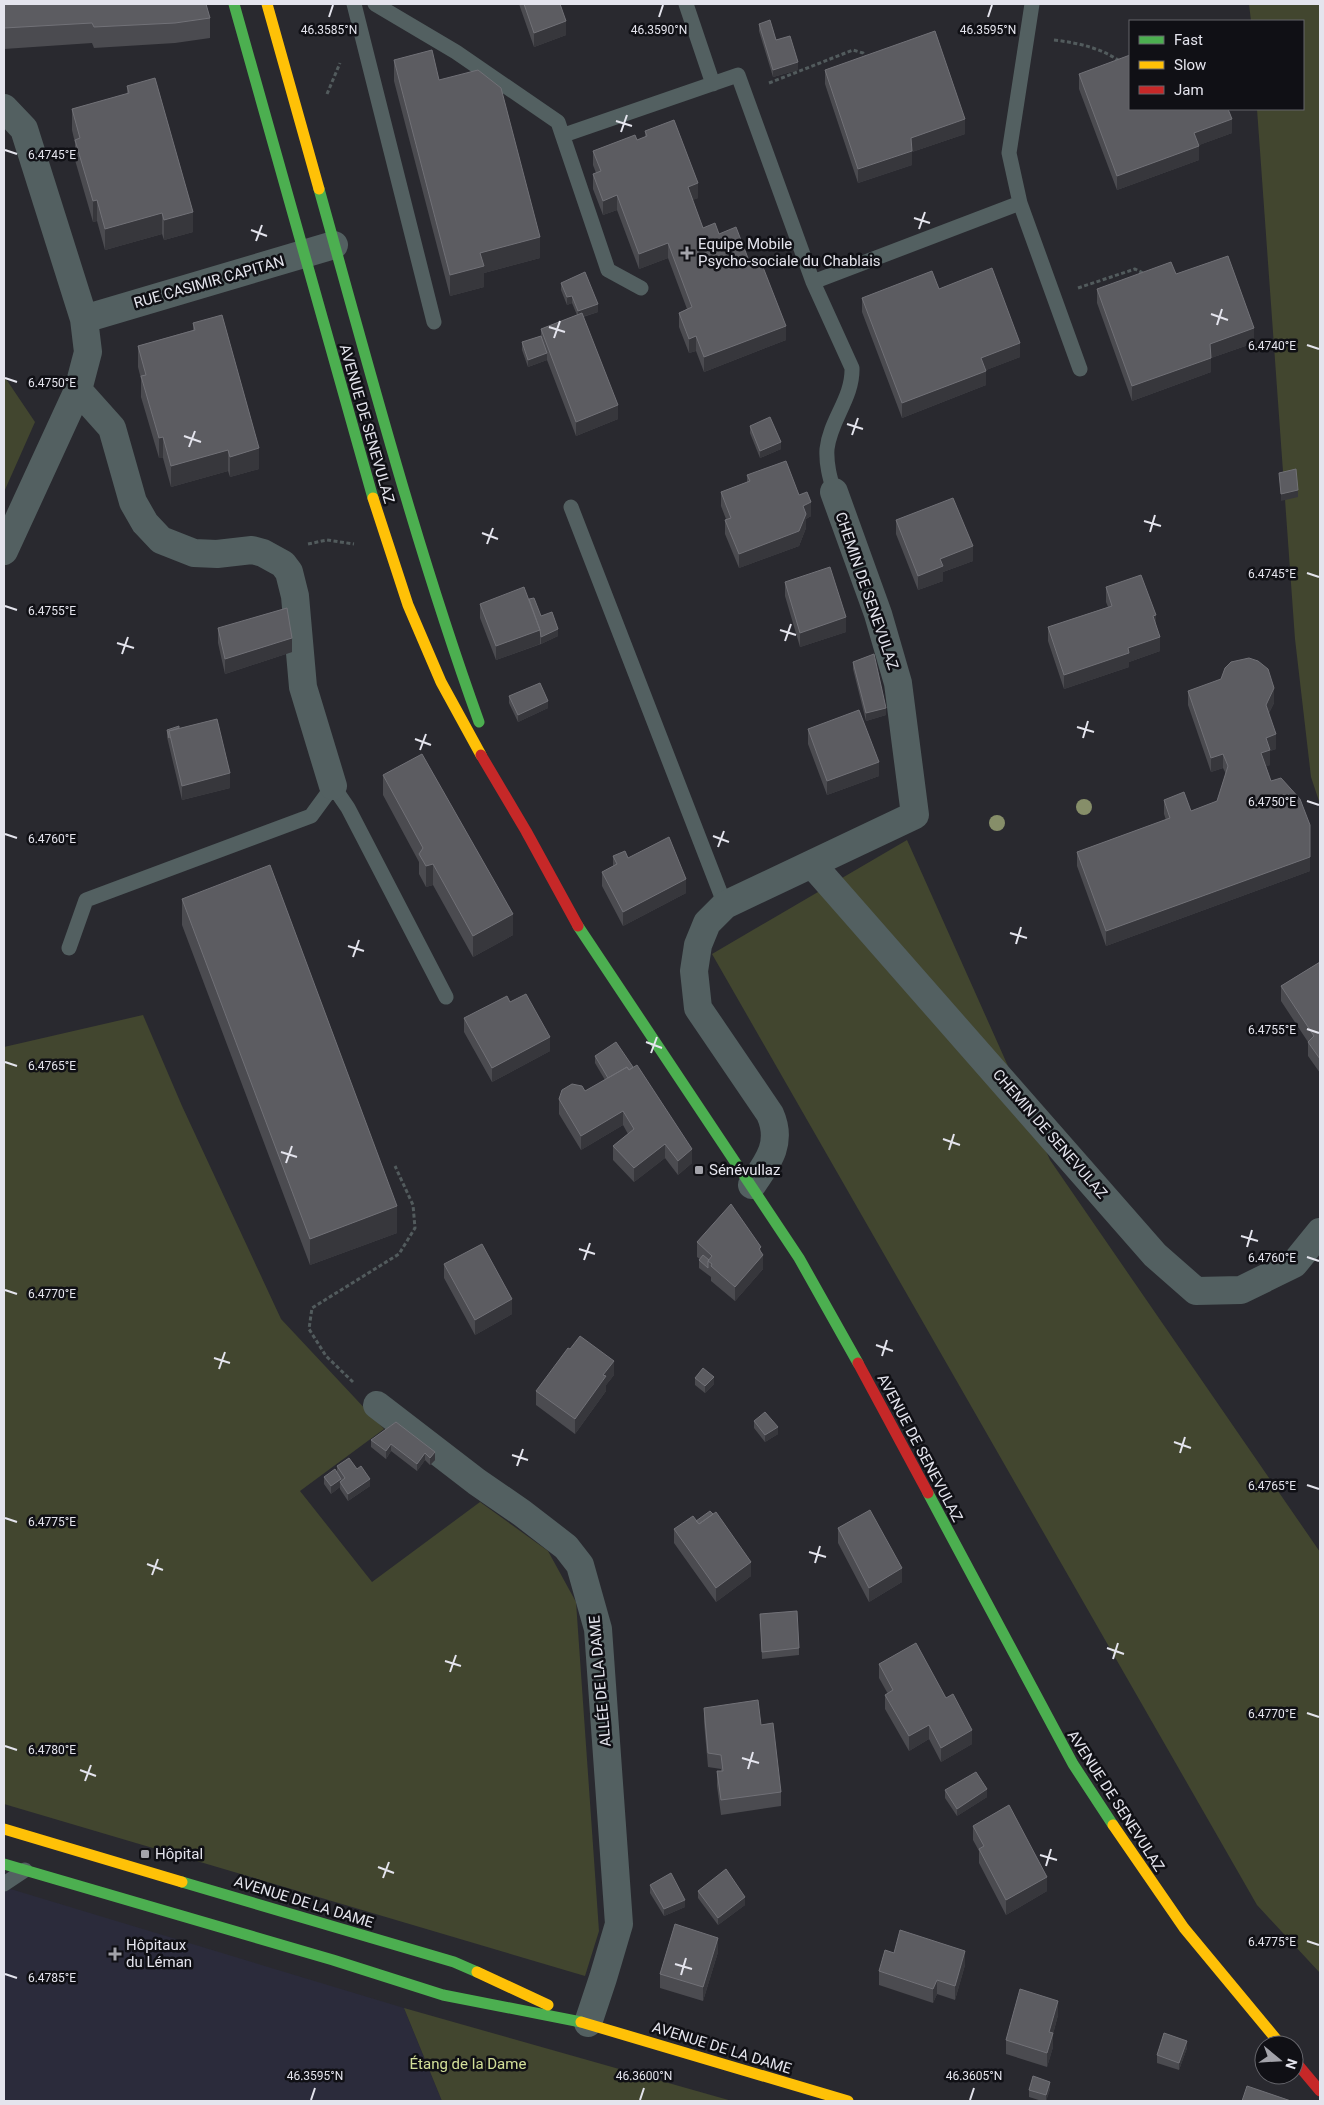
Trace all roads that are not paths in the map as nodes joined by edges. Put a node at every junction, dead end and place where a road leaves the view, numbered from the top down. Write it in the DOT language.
graph roads {
  1 [pos="234,4"];
  2 [pos="267,4"];
  3 [pos="354,4"];
  4 [pos="375,4"];
  5 [pos="686,4"];
  6 [pos="1032,4"];
  7 [pos="713,84"];
  8 [pos="4,108"];
  9 [pos="564,135"];
  10 [pos="1020,203"];
  11 [pos="334,245"];
  12 [pos="303,254"];
  13 [pos="813,282"];
  14 [pos="640,288"];
  15 [pos="84,319"];
  16 [pos="434,322"];
  17 [pos="1080,368"];
  18 [pos="78,390"];
  19 [pos="834,492"];
  20 [pos="570,507"];
  21 [pos="4,552"];
  22 [pos="333,786"];
  23 [pos="526,831"];
  24 [pos="812,864"];
  25 [pos="725,905"];
  26 [pos="69,948"];
  27 [pos="446,997"];
  28 [pos="752,1185"];
  29 [pos="1320,1232"];
  30 [pos="377,1405"];
  31 [pos="4,1829"];
  32 [pos="4,1864"];
  33 [pos="26,1870"];
  34 [pos="4,1884"];
  35 [pos="588,2024"];
  36 [pos="1273,2035"];
  37 [pos="1304,2072"];
  38 [pos="1320,2090"];
  39 [pos="848,2101"];
  1 -- 12 [label="main road, AVENUE DE SENEVULAZ"];
  2 -- 11 [label="main road, AVENUE DE SENEVULAZ"];
  3 -- 16 [label="lane"];
  4 -- 9 [label="lane"];
  5 -- 7 [label="lane"];
  6 -- 10 [label="lane"];
  7 -- 9 [label="lane"];
  7 -- 13 [label="lane"];
  8 -- 15 [label="street"];
  9 -- 14 [label="lane"];
  10 -- 13 [label="lane"];
  10 -- 17 [label="lane"];
  11 -- 12 [label="street, RUE CASIMIR CAPITAN"];
  11 -- 23 [label="main road, AVENUE DE SENEVULAZ"];
  12 -- 15 [label="street, RUE CASIMIR CAPITAN"];
  12 -- 23 [label="main road, AVENUE DE SENEVULAZ"];
  13 -- 19 [label="lane"];
  15 -- 18 [label="street"];
  18 -- 21 [label="street"];
  18 -- 22 [label="street"];
  19 -- 24 [label="street, CHEMIN DE SENEVULAZ"];
  20 -- 25 [label="lane"];
  22 -- 26 [label="lane"];
  22 -- 27 [label="lane"];
  23 -- 28 [label="main road, AVENUE DE SENEVULAZ"];
  24 -- 25 [label="street, CHEMIN DE SENEVULAZ"];
  24 -- 29 [label="street, CHEMIN DE SENEVULAZ"];
  25 -- 28 [label="street, CHEMIN DE SENEVULAZ"];
  28 -- 36 [label="main road, AVENUE DE SENEVULAZ"];
  30 -- 35 [label="street, ALLÉE DE LA DAME"];
  31 -- 35 [label="main road, AVENUE DE LA DAME"];
  32 -- 33 [label="main road, AVENUE DE LA DAME"];
  33 -- 34 [label="lane"];
  33 -- 35 [label="main road, AVENUE DE LA DAME"];
  35 -- 39 [label="main road, AVENUE DE LA DAME"];
  37 -- 38 [label="main road"];
}
